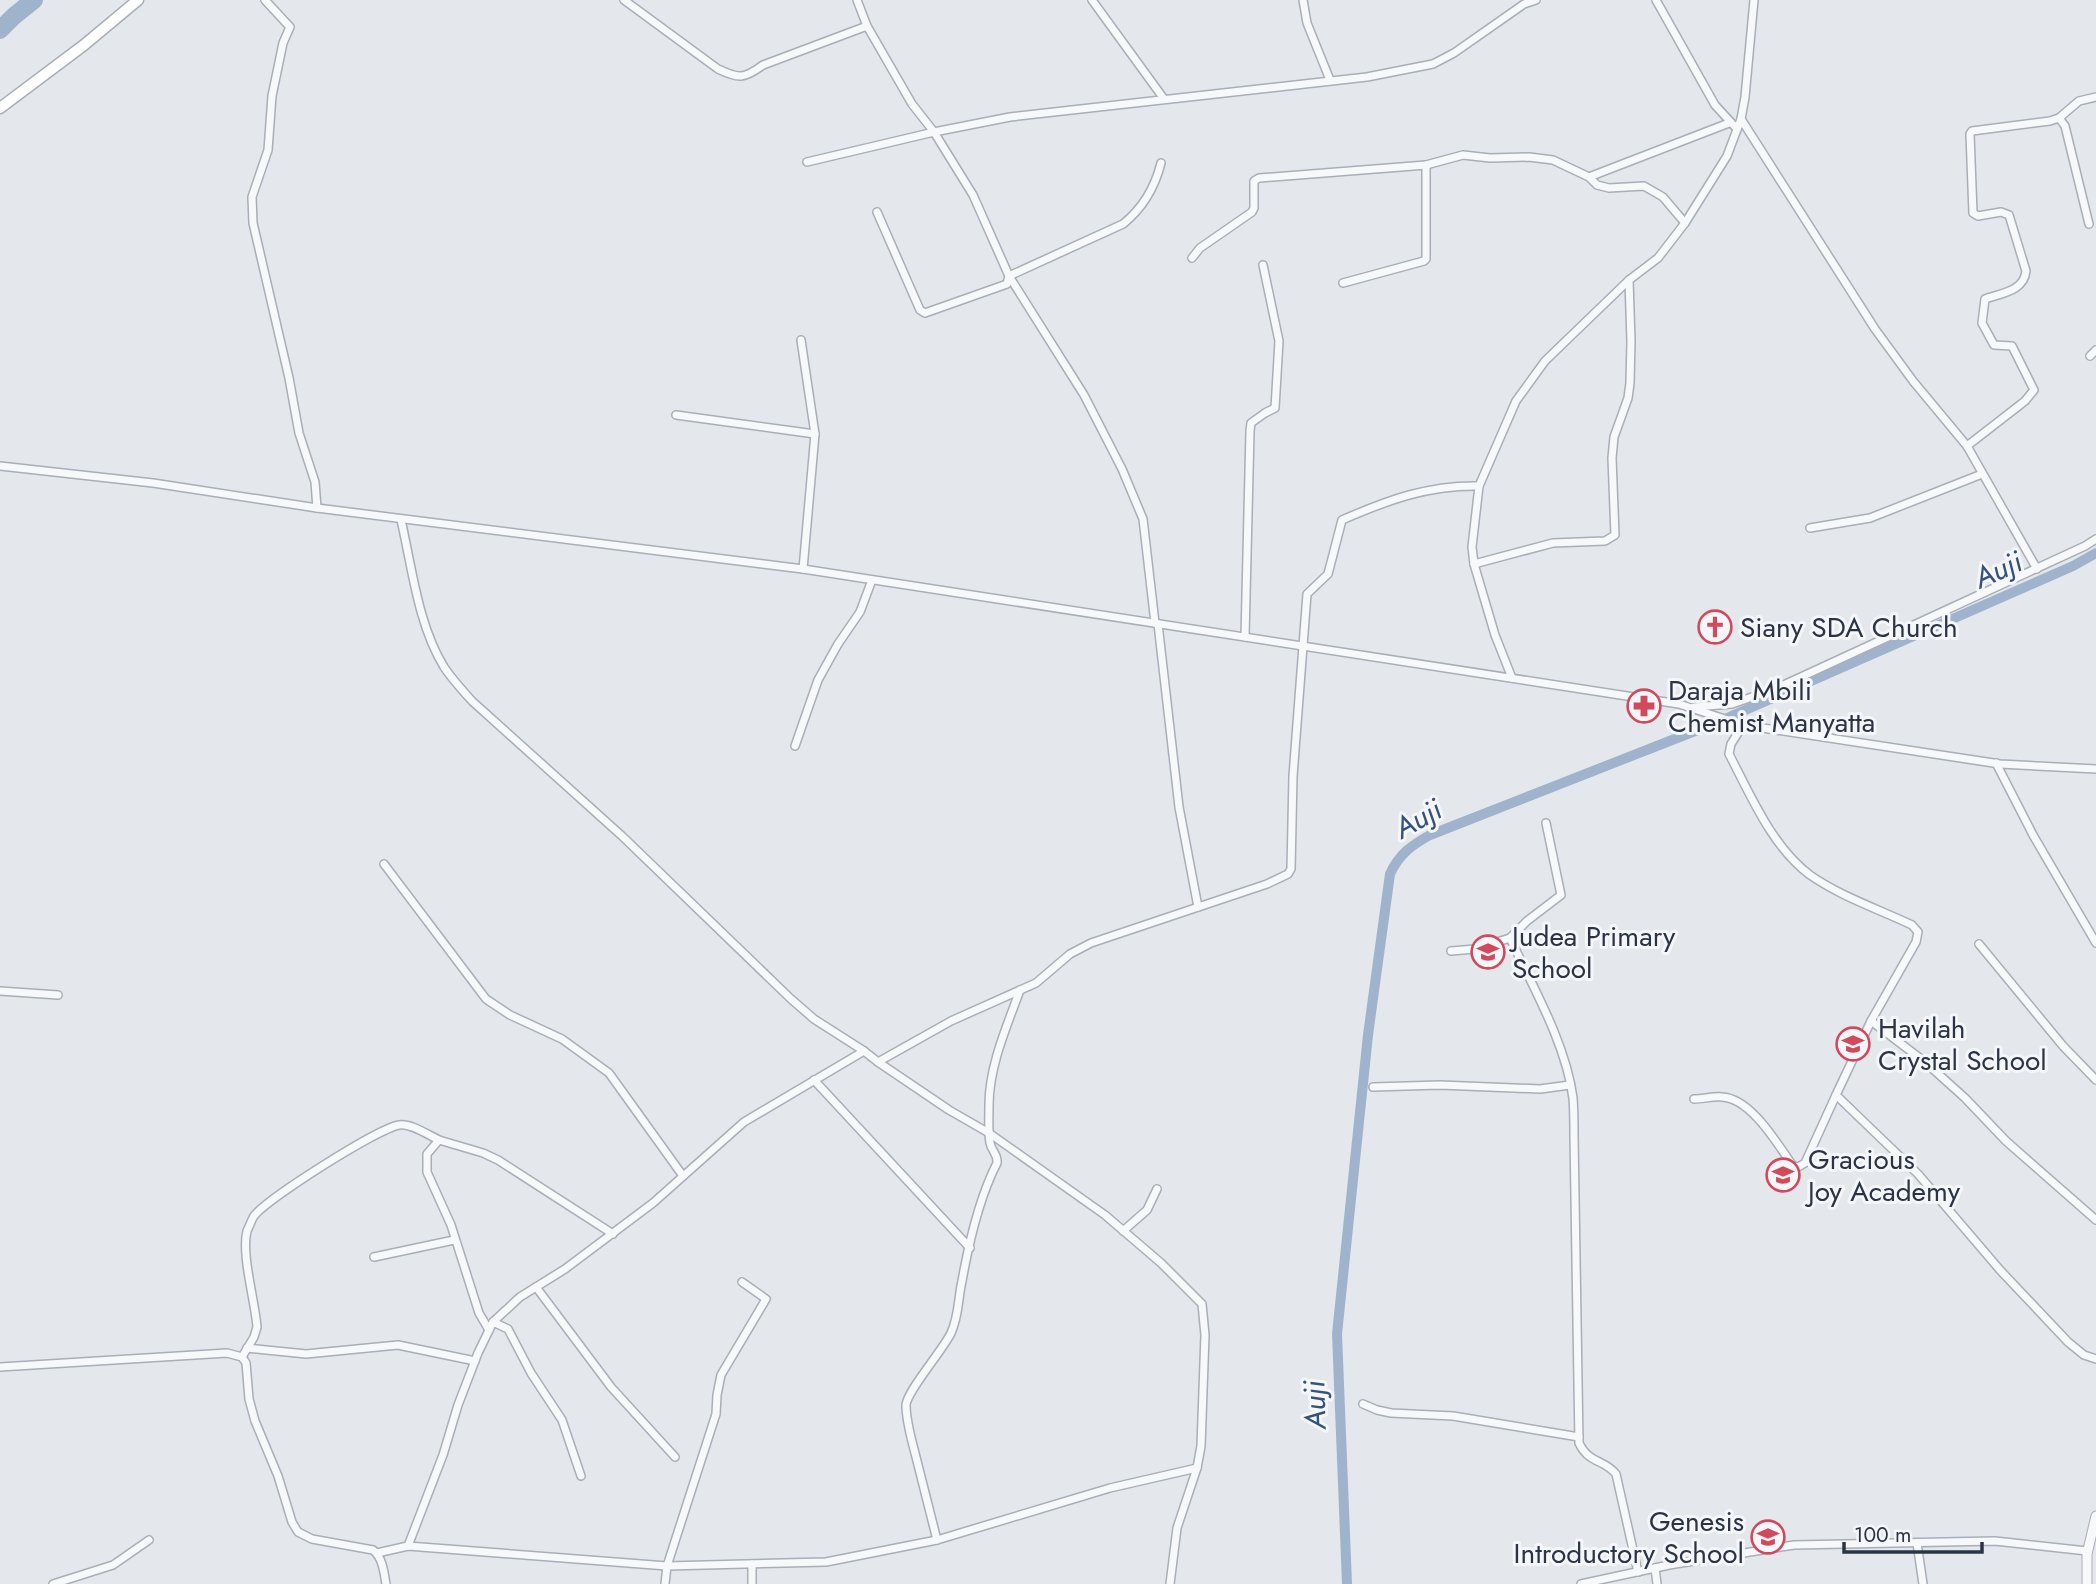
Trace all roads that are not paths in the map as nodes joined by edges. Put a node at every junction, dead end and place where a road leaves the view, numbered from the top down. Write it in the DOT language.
graph roads {
  1 [pos="138,0"];
  2 [pos="265,0"];
  3 [pos="624,0"];
  4 [pos="857,0"];
  5 [pos="1092,0"];
  6 [pos="1303,0"];
  7 [pos="1536,0"];
  8 [pos="1656,0"];
  9 [pos="1754,0"];
  10 [pos="1523,2"];
  11 [pos="867,26"];
  12 [pos="1330,80"];
  13 [pos="2096,97"];
  14 [pos="1164,99"];
  15 [pos="0,108"];
  16 [pos="2059,118"];
  17 [pos="1741,119"];
  18 [pos="1729,123"];
  19 [pos="1737,129"];
  20 [pos="934,132"];
  21 [pos="807,162"];
  22 [pos="1161,163"];
  23 [pos="1426,165"];
  24 [pos="1589,177"];
  25 [pos="877,212"];
  26 [pos="1685,223"];
  27 [pos="2089,224"];
  28 [pos="1192,258"];
  29 [pos="1262,265"];
  30 [pos="1009,276"];
  31 [pos="1629,280"];
  32 [pos="1343,283"];
  33 [pos="801,340"];
  34 [pos="676,415"];
  35 [pos="815,434"];
  36 [pos="1967,446"];
  37 [pos="0,466"];
  38 [pos="1982,474"];
  39 [pos="1479,486"];
  40 [pos="317,508"];
  41 [pos="401,520"];
  42 [pos="1810,528"];
  43 [pos="2096,538"];
  44 [pos="1474,564"];
  45 [pos="803,569"];
  46 [pos="2037,569"];
  47 [pos="872,580"];
  48 [pos="1156,623"];
  49 [pos="1245,637"];
  50 [pos="1303,646"];
  51 [pos="1513,678"];
  52 [pos="1690,707"];
  53 [pos="1741,724"];
  54 [pos="795,746"];
  55 [pos="1996,763"];
  56 [pos="2096,769"];
  57 [pos="1546,823"];
  58 [pos="384,864"];
  59 [pos="1198,907"];
  60 [pos="2095,937"];
  61 [pos="1510,938"];
  62 [pos="1979,944"];
  63 [pos="1451,951"];
  64 [pos="0,990"];
  65 [pos="1020,990"];
  66 [pos="58,995"];
  67 [pos="1871,1021"];
  68 [pos="864,1051"];
  69 [pos="878,1062"];
  70 [pos="814,1080"];
  71 [pos="2096,1080"];
  72 [pos="1570,1085"];
  73 [pos="1373,1087"];
  74 [pos="1836,1095"];
  75 [pos="1694,1099"];
  76 [pos="989,1133"];
  77 [pos="439,1140"];
  78 [pos="683,1176"];
  79 [pos="1157,1189"];
  80 [pos="2096,1220"];
  81 [pos="1123,1231"];
  82 [pos="613,1234"];
  83 [pos="454,1240"];
  84 [pos="970,1248"];
  85 [pos="374,1257"];
  86 [pos="742,1282"];
  87 [pos="536,1287"];
  88 [pos="493,1322"];
  89 [pos="488,1330"];
  90 [pos="247,1348"];
  91 [pos="242,1357"];
  92 [pos="2096,1359"];
  93 [pos="475,1361"];
  94 [pos="0,1367"];
  95 [pos="1363,1404"];
  96 [pos="1579,1437"];
  97 [pos="676,1457"];
  98 [pos="1197,1468"];
  99 [pos="581,1476"];
  100 [pos="2096,1516"];
  101 [pos="149,1540"];
  102 [pos="937,1540"];
  103 [pos="1917,1543"];
  104 [pos="408,1546"];
  105 [pos="2087,1551"];
  106 [pos="377,1553"];
  107 [pos="751,1564"];
  108 [pos="667,1566"];
  109 [pos="1656,1568"];
  110 [pos="1638,1572"];
  111 [pos="52,1584"];
  112 [pos="386,1584"];
  113 [pos="665,1584"];
  114 [pos="752,1584"];
  115 [pos="1170,1584"];
  116 [pos="1581,1584"];
  117 [pos="1657,1584"];
  118 [pos="1923,1584"];
  119 [pos="2087,1584"];
  1 -- 15 [label="main road"];
  2 -- 40 [label="street"];
  3 -- 11 [label="street"];
  4 -- 11 [label="street"];
  5 -- 14 [label="street"];
  6 -- 12 [label="street"];
  7 -- 10 [label="street"];
  8 -- 18 [label="street"];
  9 -- 17 [label="street"];
  10 -- 12 [label="street"];
  11 -- 20 [label="street"];
  12 -- 14 [label="street"];
  13 -- 16 [label="street"];
  14 -- 20 [label="street"];
  16 -- 27 [label="street"];
  16 -- 36 [label="street"];
  17 -- 19 [label="street"];
  17 -- 36 [label="street"];
  18 -- 19 [label="street"];
  18 -- 24 [label="street"];
  19 -- 26 [label="street"];
  20 -- 21 [label="street"];
  20 -- 30 [label="street"];
  22 -- 30 [label="street"];
  23 -- 24 [label="street"];
  23 -- 28 [label="street"];
  23 -- 32 [label="street"];
  24 -- 26 [label="street"];
  25 -- 30 [label="street"];
  26 -- 31 [label="street"];
  29 -- 49 [label="street"];
  30 -- 48 [label="street"];
  31 -- 39 [label="street"];
  31 -- 44 [label="street"];
  33 -- 35 [label="street"];
  34 -- 35 [label="street"];
  35 -- 45 [label="street"];
  36 -- 38 [label="street"];
  37 -- 40 [label="street"];
  38 -- 42 [label="street"];
  38 -- 46 [label="street"];
  39 -- 44 [label="street"];
  39 -- 50 [label="street"];
  40 -- 41 [label="street"];
  41 -- 45 [label="street"];
  41 -- 68 [label="street"];
  43 -- 46 [label="street"];
  44 -- 51 [label="street"];
  45 -- 47 [label="street"];
  46 -- 52 [label="street"];
  47 -- 48 [label="street"];
  47 -- 54 [label="street"];
  48 -- 49 [label="street"];
  48 -- 59 [label="street"];
  49 -- 50 [label="street"];
  50 -- 51 [label="street"];
  50 -- 59 [label="street"];
  51 -- 52 [label="street"];
  52 -- 53 [label="street"];
  53 -- 55 [label="street"];
  53 -- 67 [label="street"];
  55 -- 56 [label="street"];
  55 -- 60 [label="street"];
  57 -- 61 [label="street"];
  58 -- 78 [label="street"];
  59 -- 65 [label="street"];
  61 -- 63 [label="street"];
  61 -- 72 [label="street"];
  62 -- 71 [label="street"];
  64 -- 66 [label="street"];
  65 -- 69 [label="street"];
  65 -- 76 [label="street"];
  67 -- 74 [label="street"];
  67 -- 80 [label="street"];
  68 -- 69 [label="street"];
  68 -- 70 [label="street"];
  69 -- 76 [label="street"];
  70 -- 78 [label="street"];
  70 -- 84 [label="street"];
  72 -- 73 [label="street"];
  72 -- 96 [label="street"];
  74 -- 75 [label="street"];
  74 -- 92 [label="street"];
  76 -- 81 [label="street"];
  76 -- 84 [label="street"];
  77 -- 82 [label="street"];
  77 -- 83 [label="street"];
  77 -- 90 [label="street"];
  78 -- 82 [label="street"];
  79 -- 81 [label="street"];
  81 -- 98 [label="street"];
  82 -- 87 [label="street"];
  83 -- 85 [label="street"];
  83 -- 89 [label="street"];
  84 -- 102 [label="street"];
  86 -- 108 [label="street"];
  87 -- 88 [label="street"];
  87 -- 97 [label="street"];
  88 -- 89 [label="street"];
  88 -- 99 [label="street"];
  89 -- 93 [label="street"];
  90 -- 91 [label="street"];
  90 -- 93 [label="street"];
  91 -- 94 [label="street"];
  91 -- 106 [label="street"];
  93 -- 104 [label="street"];
  95 -- 96 [label="street"];
  96 -- 110 [label="street"];
  98 -- 102 [label="street"];
  98 -- 115 [label="street"];
  100 -- 105 [label="street"];
  101 -- 111 [label="street"];
  102 -- 107 [label="street"];
  103 -- 105 [label="street"];
  103 -- 109 [label="street"];
  103 -- 118 [label="street"];
  104 -- 106 [label="street"];
  104 -- 108 [label="street"];
  105 -- 119 [label="street"];
  106 -- 112 [label="street"];
  107 -- 108 [label="street"];
  107 -- 114 [label="street"];
  108 -- 113 [label="street"];
  109 -- 110 [label="street"];
  109 -- 117 [label="street"];
  110 -- 116 [label="street"];
}
